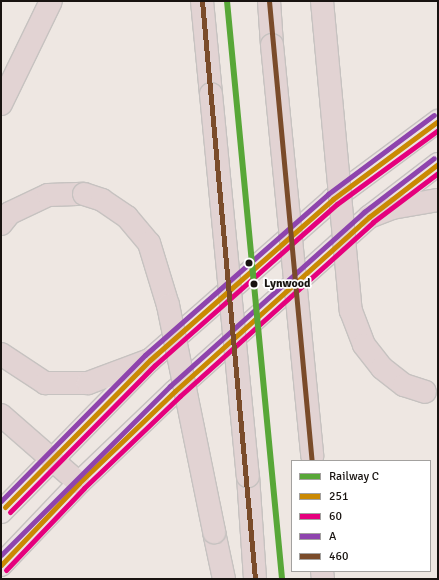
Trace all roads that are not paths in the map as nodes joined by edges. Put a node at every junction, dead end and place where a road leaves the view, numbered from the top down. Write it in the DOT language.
graph roads {
  1 [pos="51,1"];
  2 [pos="202,1"];
  3 [pos="269,1"];
  4 [pos="322,1"];
  5 [pos="1,104"];
  6 [pos="438,121"];
  7 [pos="438,164"];
  8 [pos="438,200"];
  9 [pos="369,217"];
  10 [pos="1,224"];
  11 [pos="1,354"];
  12 [pos="150,360"];
  13 [pos="432,393"];
  14 [pos="1,415"];
  15 [pos="312,459"];
  16 [pos="51,460"];
  17 [pos="79,483"];
  18 [pos="1,512"];
  19 [pos="1,564"];
  20 [pos="224,579"];
  21 [pos="255,579"];
  1 -- 5 [label="highway"];
  2 -- 21 [label="highway, bridge"];
  3 -- 15 [label="highway, bridge"];
  4 -- 13 [label="highway, bridge"];
  6 -- 12 [label="main road"];
  7 -- 9 [label="main road"];
  8 -- 9 [label="highway"];
  9 -- 17 [label="main road"];
  10 -- 20 [label="highway, bridge"];
  11 -- 12 [label="highway"];
  12 -- 16 [label="main road"];
  14 -- 16 [label="highway"];
  16 -- 17 [label="highway"];
  16 -- 18 [label="main road"];
  17 -- 19 [label="main road"];
}
